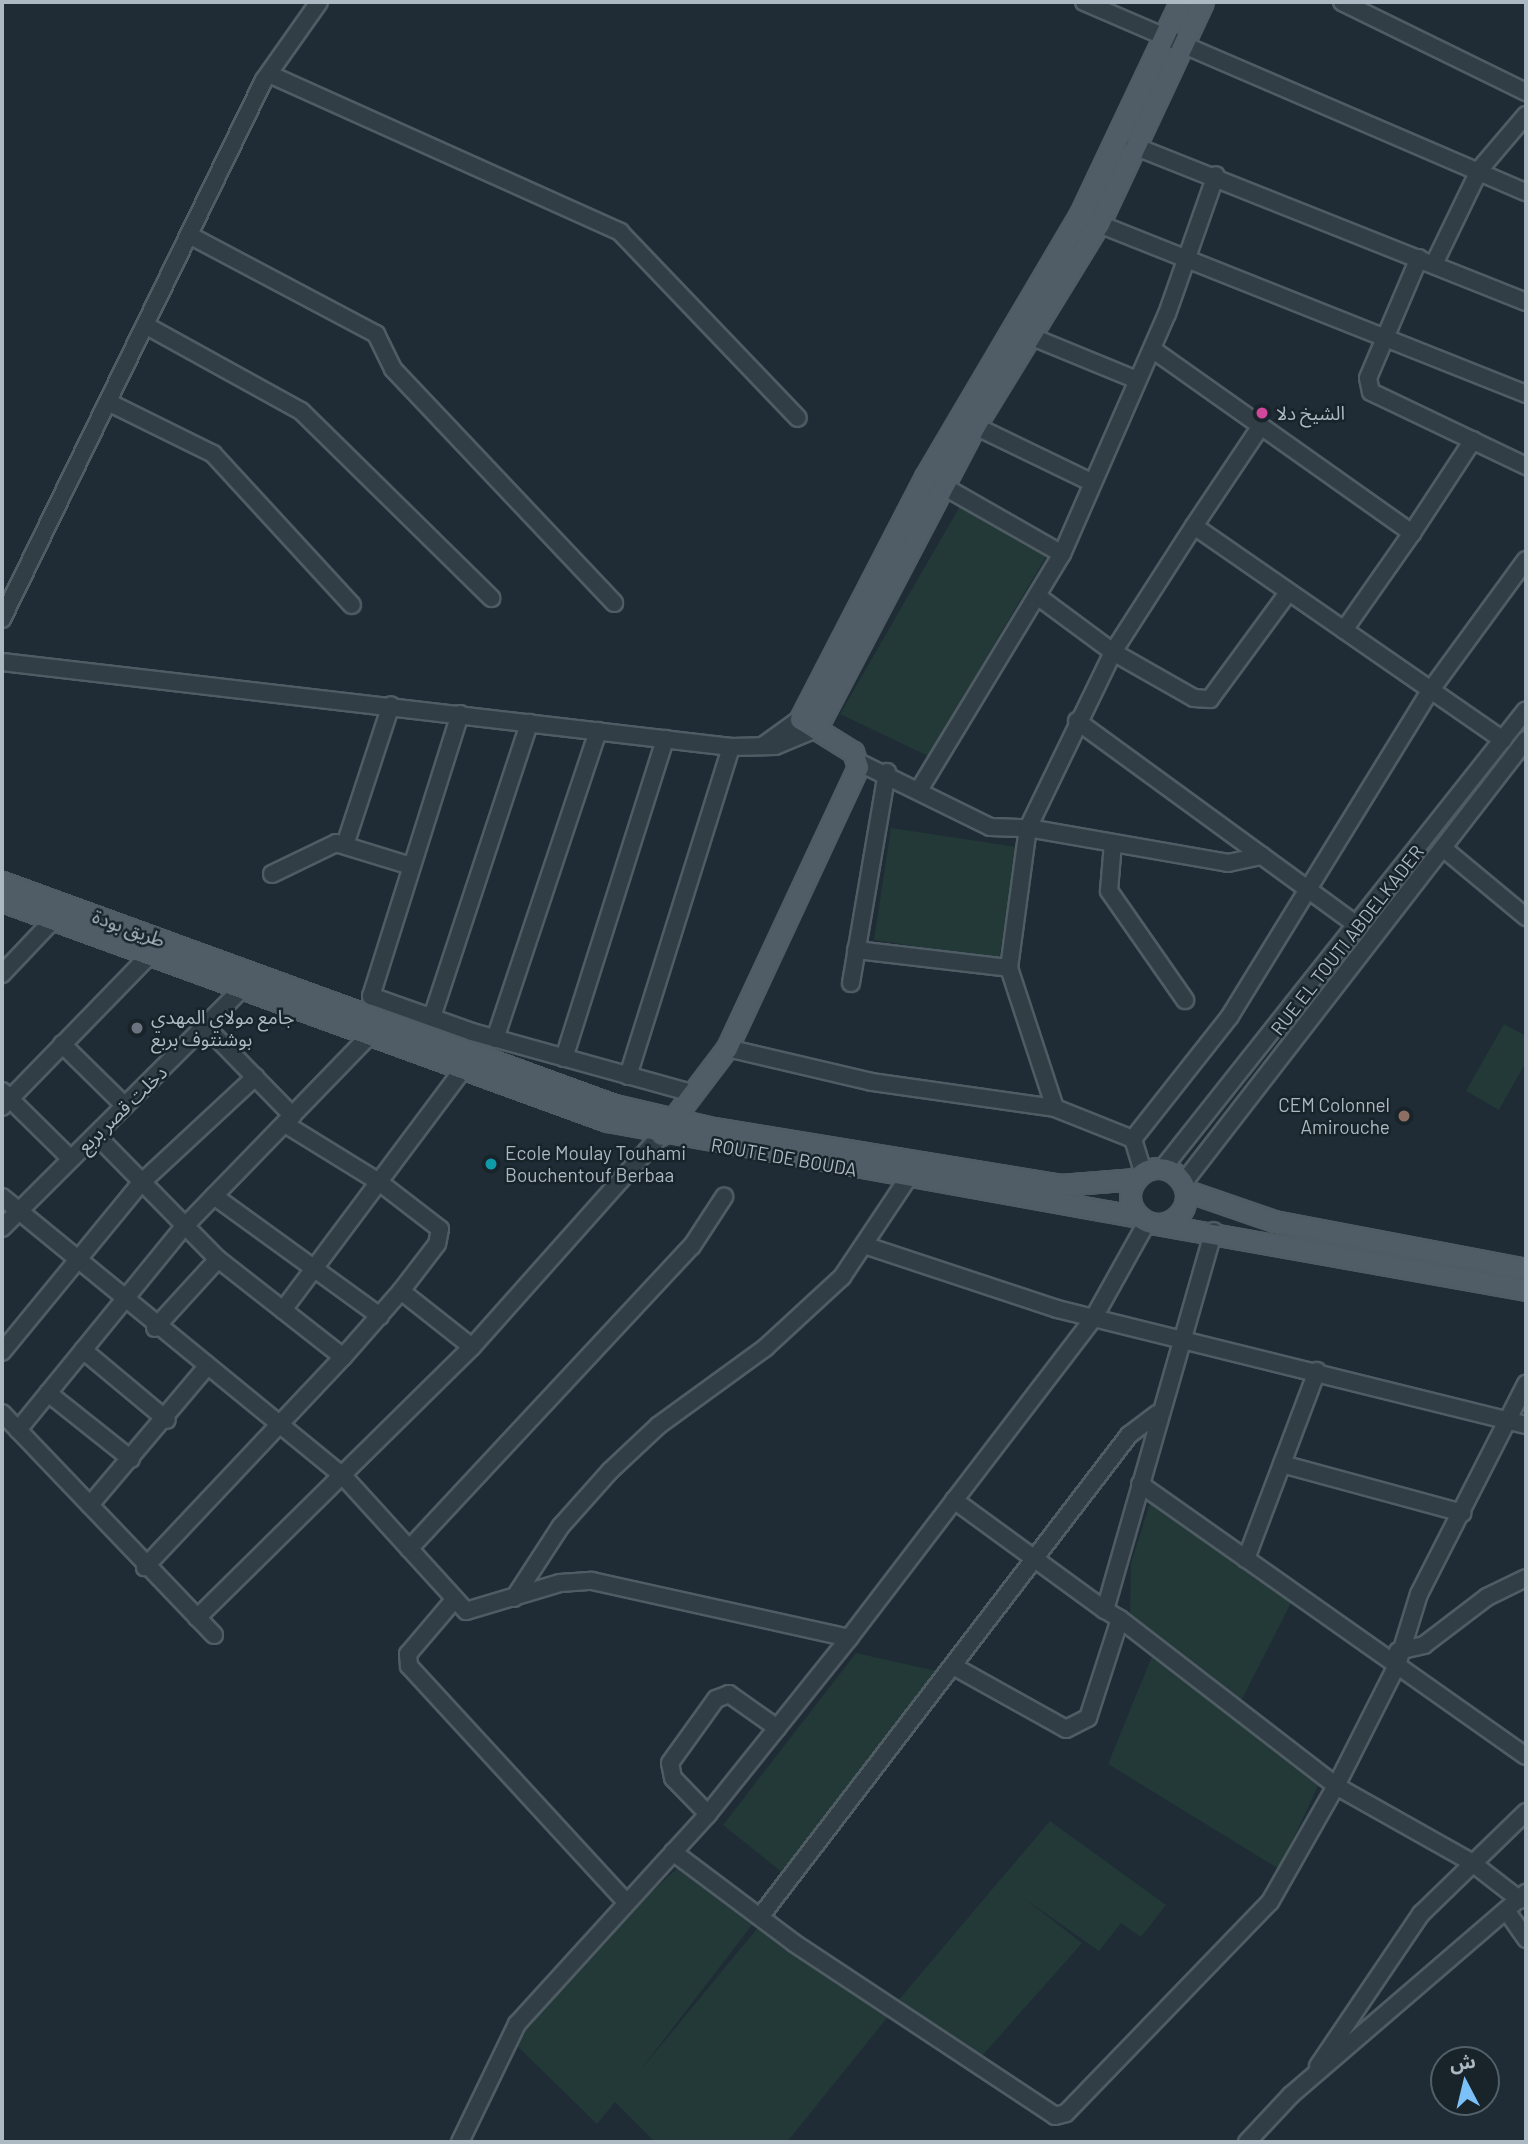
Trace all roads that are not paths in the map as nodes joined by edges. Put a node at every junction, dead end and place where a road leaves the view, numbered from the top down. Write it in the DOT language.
graph roads {
  1 [pos="319,2"];
  2 [pos="1084,2"];
  3 [pos="1180,2"];
  4 [pos="1203,2"];
  5 [pos="1342,2"];
  6 [pos="1161,38"];
  7 [pos="1182,45"];
  8 [pos="269,74"];
  9 [pos="1526,92"];
  10 [pos="1526,115"];
  11 [pos="1134,146"];
  12 [pos="1480,169"];
  13 [pos="1216,175"];
  14 [pos="1526,192"];
  15 [pos="1099,224"];
  16 [pos="189,235"];
  17 [pos="1427,261"];
  18 [pos="1186,262"];
  19 [pos="1526,302"];
  20 [pos="145,325"];
  21 [pos="1032,337"];
  22 [pos="1384,341"];
  23 [pos="1152,349"];
  24 [pos="1137,380"];
  25 [pos="1526,394"];
  26 [pos="107,402"];
  27 [pos="798,418"];
  28 [pos="975,426"];
  29 [pos="1261,426"];
  30 [pos="1473,440"];
  31 [pos="1526,466"];
  32 [pos="1089,481"];
  33 [pos="943,486"];
  34 [pos="1194,526"];
  35 [pos="1412,533"];
  36 [pos="1062,554"];
  37 [pos="1526,560"];
  38 [pos="1287,594"];
  39 [pos="491,597"];
  40 [pos="1040,598"];
  41 [pos="614,603"];
  42 [pos="352,605"];
  43 [pos="2,619"];
  44 [pos="1344,630"];
  45 [pos="1113,652"];
  46 [pos="2,662"];
  47 [pos="1430,691"];
  48 [pos="391,705"];
  49 [pos="1526,710"];
  50 [pos="460,714"];
  51 [pos="1077,721"];
  52 [pos="529,723"];
  53 [pos="808,724"];
  54 [pos="598,731"];
  55 [pos="665,739"];
  56 [pos="1503,740"];
  57 [pos="1526,740"];
  58 [pos="731,747"];
  59 [pos="858,762"];
  60 [pos="887,772"];
  61 [pos="919,790"];
  62 [pos="1028,828"];
  63 [pos="1113,843"];
  64 [pos="345,845"];
  65 [pos="1443,848"];
  66 [pos="1262,856"];
  67 [pos="411,866"];
  68 [pos="272,874"];
  69 [pos="2,882"];
  70 [pos="1312,892"];
  71 [pos="2,901"];
  72 [pos="1526,917"];
  73 [pos="53,920"];
  74 [pos="1358,926"];
  75 [pos="856,950"];
  76 [pos="148,957"];
  77 [pos="1009,968"];
  78 [pos="256,974"];
  79 [pos="2,975"];
  80 [pos="851,983"];
  81 [pos="241,990"];
  82 [pos="1185,1000"];
  83 [pos="432,1017"];
  84 [pos="206,1027"];
  85 [pos="369,1036"];
  86 [pos="495,1039"];
  87 [pos="62,1044"];
  88 [pos="727,1048"];
  89 [pos="564,1058"];
  90 [pos="464,1068"];
  91 [pos="628,1076"];
  92 [pos="255,1077"];
  93 [pos="688,1092"];
  94 [pos="4,1099"];
  95 [pos="125,1107"];
  96 [pos="1055,1108"];
  97 [pos="289,1120"];
  98 [pos="666,1128"];
  99 [pos="96,1135"];
  100 [pos="1133,1139"];
  101 [pos="71,1159"];
  102 [pos="1163,1168"];
  103 [pos="1139,1175"];
  104 [pos="908,1178"];
  105 [pos="379,1182"];
  106 [pos="141,1183"];
  107 [pos="1185,1186"];
  108 [pos="214,1196"];
  109 [pos="2,1197"];
  110 [pos="724,1197"];
  111 [pos="17,1212"];
  112 [pos="1147,1221"];
  113 [pos="2,1228"];
  114 [pos="183,1228"];
  115 [pos="1214,1231"];
  116 [pos="867,1246"];
  117 [pos="72,1259"];
  118 [pos="218,1259"];
  119 [pos="314,1268"];
  120 [pos="1526,1269"];
  121 [pos="1526,1290"];
  122 [pos="401,1291"];
  123 [pos="122,1302"];
  124 [pos="283,1310"];
  125 [pos="380,1316"];
  126 [pos="1093,1319"];
  127 [pos="155,1328"];
  128 [pos="1182,1341"];
  129 [pos="472,1347"];
  130 [pos="83,1350"];
  131 [pos="2,1352"];
  132 [pos="343,1357"];
  133 [pos="205,1369"];
  134 [pos="1317,1371"];
  135 [pos="1526,1384"];
  136 [pos="48,1393"];
  137 [pos="2,1413"];
  138 [pos="1157,1414"];
  139 [pos="167,1420"];
  140 [pos="280,1422"];
  141 [pos="1518,1423"];
  142 [pos="18,1430"];
  143 [pos="131,1459"];
  144 [pos="1282,1464"];
  145 [pos="345,1478"];
  146 [pos="1140,1483"];
  147 [pos="954,1500"];
  148 [pos="90,1505"];
  149 [pos="1462,1513"];
  150 [pos="410,1549"];
  151 [pos="1246,1559"];
  152 [pos="1034,1561"];
  153 [pos="145,1567"];
  154 [pos="1526,1578"];
  155 [pos="514,1598"];
  156 [pos="454,1600"];
  157 [pos="1105,1610"];
  158 [pos="197,1618"];
  159 [pos="1120,1619"];
  160 [pos="214,1634"];
  161 [pos="849,1638"];
  162 [pos="1397,1658"];
  163 [pos="953,1666"];
  164 [pos="777,1728"];
  165 [pos="1526,1756"];
  166 [pos="1336,1786"];
  167 [pos="1526,1812"];
  168 [pos="708,1814"];
  169 [pos="673,1852"];
  170 [pos="1471,1862"];
  171 [pos="1523,1896"];
  172 [pos="625,1901"];
  173 [pos="1508,1913"];
  174 [pos="760,1917"];
  175 [pos="1526,1939"];
  176 [pos="1309,2080"];
  177 [pos="460,2142"];
  178 [pos="1247,2142"];
  1 -- 8 [label="street"];
  2 -- 6 [label="street"];
  3 -- 6 [label="main road"];
  4 -- 7 [label="main road"];
  5 -- 9 [label="street"];
  6 -- 7 [label="street"];
  6 -- 53 [label="main road"];
  7 -- 11 [label="main road"];
  7 -- 12 [label="street"];
  8 -- 16 [label="street"];
  8 -- 27 [label="street"];
  10 -- 12 [label="street"];
  11 -- 13 [label="street"];
  11 -- 15 [label="main road"];
  12 -- 14 [label="street"];
  12 -- 17 [label="street"];
  13 -- 17 [label="street"];
  13 -- 18 [label="street"];
  15 -- 18 [label="street"];
  15 -- 21 [label="main road"];
  16 -- 20 [label="street"];
  16 -- 41 [label="street"];
  17 -- 19 [label="street"];
  17 -- 22 [label="street"];
  18 -- 22 [label="street"];
  18 -- 23 [label="street"];
  20 -- 26 [label="street"];
  20 -- 39 [label="street"];
  21 -- 24 [label="street"];
  21 -- 28 [label="main road"];
  22 -- 25 [label="street"];
  22 -- 30 [label="street"];
  23 -- 24 [label="street"];
  23 -- 29 [label="street"];
  24 -- 32 [label="street"];
  26 -- 42 [label="street"];
  26 -- 43 [label="street"];
  28 -- 32 [label="street"];
  28 -- 33 [label="main road"];
  29 -- 34 [label="street"];
  29 -- 35 [label="street"];
  30 -- 31 [label="street"];
  30 -- 35 [label="street"];
  32 -- 36 [label="street"];
  33 -- 36 [label="street"];
  33 -- 53 [label="main road"];
  34 -- 38 [label="street"];
  34 -- 45 [label="street"];
  35 -- 44 [label="street"];
  36 -- 40 [label="street"];
  37 -- 47 [label="street"];
  38 -- 44 [label="street"];
  38 -- 45 [label="street"];
  40 -- 45 [label="street"];
  40 -- 61 [label="street"];
  44 -- 47 [label="street"];
  45 -- 51 [label="street"];
  46 -- 48 [label="street"];
  47 -- 56 [label="street"];
  47 -- 70 [label="street"];
  48 -- 50 [label="street"];
  48 -- 64 [label="street"];
  49 -- 56 [label="street, RUE EL TOUTI ABDELKADER"];
  50 -- 52 [label="street"];
  50 -- 67 [label="street"];
  51 -- 62 [label="street"];
  51 -- 66 [label="street"];
  52 -- 54 [label="street"];
  52 -- 83 [label="street"];
  53 -- 58 [label="street"];
  53 -- 59 [label="main road"];
  54 -- 55 [label="street"];
  54 -- 86 [label="street"];
  55 -- 58 [label="street"];
  55 -- 89 [label="street"];
  56 -- 74 [label="street, RUE EL TOUTI ABDELKADER"];
  57 -- 65 [label="street, RUE EL TOUTI ABDELKADER"];
  58 -- 91 [label="street"];
  59 -- 60 [label="street"];
  59 -- 88 [label="main road"];
  60 -- 61 [label="street"];
  60 -- 75 [label="street"];
  61 -- 62 [label="street"];
  62 -- 63 [label="street"];
  62 -- 77 [label="street"];
  63 -- 66 [label="street"];
  63 -- 82 [label="street"];
  64 -- 67 [label="street"];
  64 -- 68 [label="street"];
  65 -- 72 [label="street"];
  65 -- 107 [label="street, RUE EL TOUTI ABDELKADER"];
  66 -- 70 [label="street"];
  67 -- 83 [label="street"];
  69 -- 78 [label="main road, طريق بودة"];
  70 -- 74 [label="street"];
  70 -- 100 [label="street"];
  71 -- 73 [label="main road, طريق بودة"];
  73 -- 76 [label="main road, طريق بودة"];
  73 -- 79 [label="street"];
  74 -- 102 [label="street, RUE EL TOUTI ABDELKADER"];
  75 -- 77 [label="street"];
  75 -- 80 [label="street"];
  76 -- 81 [label="main road, طريق بودة"];
  76 -- 87 [label="street"];
  77 -- 96 [label="street"];
  78 -- 98 [label="main road, ROUTE DE BOUDA"];
  81 -- 84 [label="street, دخلت قصر بربع"];
  81 -- 85 [label="main road, ROUTE DE BOUDA"];
  83 -- 86 [label="street"];
  84 -- 92 [label="street"];
  84 -- 95 [label="street, دخلت قصر بربع"];
  85 -- 90 [label="main road, ROUTE DE BOUDA"];
  85 -- 97 [label="street"];
  86 -- 89 [label="street"];
  87 -- 94 [label="street"];
  87 -- 95 [label="street"];
  88 -- 93 [label="main road"];
  88 -- 96 [label="street"];
  89 -- 91 [label="street"];
  90 -- 98 [label="main road, ROUTE DE BOUDA"];
  90 -- 105 [label="street"];
  91 -- 93 [label="street"];
  92 -- 97 [label="street"];
  92 -- 106 [label="street"];
  93 -- 98 [label="main road"];
  94 -- 101 [label="street"];
  95 -- 99 [label="street, دخلت قصر بربع"];
  96 -- 100 [label="street"];
  97 -- 105 [label="street"];
  97 -- 108 [label="street"];
  98 -- 103 [label="main road, ROUTE DE BOUDA"];
  98 -- 104 [label="main road, ROUTE DE BOUDA"];
  98 -- 129 [label="street"];
  99 -- 101 [label="street, دخلت قصر بربع"];
  99 -- 106 [label="street"];
  100 -- 103 [label="street"];
  101 -- 111 [label="street, دخلت قصر بربع"];
  102 -- 103 [label="main road"];
  102 -- 107 [label="main road"];
  103 -- 112 [label="main road"];
  104 -- 112 [label="main road, ROUTE DE BOUDA"];
  104 -- 116 [label="street"];
  105 -- 119 [label="street"];
  105 -- 122 [label="street"];
  106 -- 114 [label="street"];
  106 -- 117 [label="street"];
  107 -- 112 [label="main road"];
  107 -- 120 [label="main road"];
  108 -- 114 [label="street"];
  108 -- 119 [label="street"];
  109 -- 111 [label="street"];
  110 -- 150 [label="street"];
  111 -- 113 [label="street, دخلت قصر بربع"];
  111 -- 117 [label="street"];
  112 -- 115 [label="main road, ROUTE DE BOUDA"];
  112 -- 126 [label="street"];
  114 -- 118 [label="street"];
  114 -- 123 [label="street"];
  115 -- 121 [label="main road, ROUTE DE BOUDA"];
  115 -- 128 [label="street"];
  116 -- 126 [label="street"];
  116 -- 155 [label="street"];
  117 -- 123 [label="street"];
  117 -- 131 [label="street"];
  118 -- 124 [label="street"];
  118 -- 127 [label="street"];
  119 -- 124 [label="street"];
  119 -- 125 [label="street"];
  122 -- 125 [label="street"];
  122 -- 129 [label="street"];
  123 -- 127 [label="street"];
  123 -- 130 [label="street"];
  124 -- 132 [label="street"];
  125 -- 132 [label="street"];
  126 -- 128 [label="street"];
  126 -- 147 [label="street"];
  127 -- 133 [label="street"];
  128 -- 134 [label="street"];
  128 -- 138 [label="street"];
  129 -- 145 [label="street"];
  130 -- 136 [label="street"];
  130 -- 139 [label="street"];
  132 -- 140 [label="street"];
  133 -- 139 [label="street"];
  133 -- 140 [label="street"];
  134 -- 141 [label="street"];
  134 -- 144 [label="street"];
  135 -- 141 [label="street"];
  136 -- 142 [label="street"];
  136 -- 143 [label="street"];
  137 -- 142 [label="street"];
  138 -- 146 [label="street"];
  138 -- 152 [label="street"];
  139 -- 143 [label="street"];
  140 -- 145 [label="street"];
  140 -- 153 [label="street"];
  141 -- 149 [label="street"];
  142 -- 148 [label="street"];
  143 -- 148 [label="street"];
  144 -- 149 [label="street"];
  144 -- 151 [label="street"];
  145 -- 150 [label="street"];
  145 -- 158 [label="street"];
  146 -- 151 [label="street"];
  146 -- 157 [label="street"];
  147 -- 152 [label="street"];
  147 -- 161 [label="street"];
  148 -- 153 [label="street"];
  149 -- 162 [label="street"];
  150 -- 156 [label="street"];
  151 -- 162 [label="street"];
  152 -- 157 [label="street"];
  152 -- 163 [label="street"];
  153 -- 158 [label="street"];
  154 -- 162 [label="street"];
  155 -- 156 [label="street"];
  155 -- 161 [label="street"];
  156 -- 172 [label="street"];
  157 -- 159 [label="street"];
  158 -- 160 [label="street"];
  159 -- 163 [label="street"];
  159 -- 166 [label="street"];
  161 -- 164 [label="street"];
  162 -- 165 [label="street"];
  162 -- 166 [label="street"];
  163 -- 174 [label="street"];
  164 -- 168 [label="street"];
  164 -- 168 [label="street"];
  166 -- 170 [label="street"];
  166 -- 174 [label="street"];
  167 -- 170 [label="street"];
  168 -- 169 [label="street"];
  169 -- 172 [label="street"];
  169 -- 174 [label="street"];
  170 -- 171 [label="street"];
  170 -- 176 [label="street"];
  171 -- 173 [label="street"];
  172 -- 177 [label="street"];
  173 -- 175 [label="street"];
  173 -- 176 [label="street"];
  176 -- 178 [label="street"];
}
